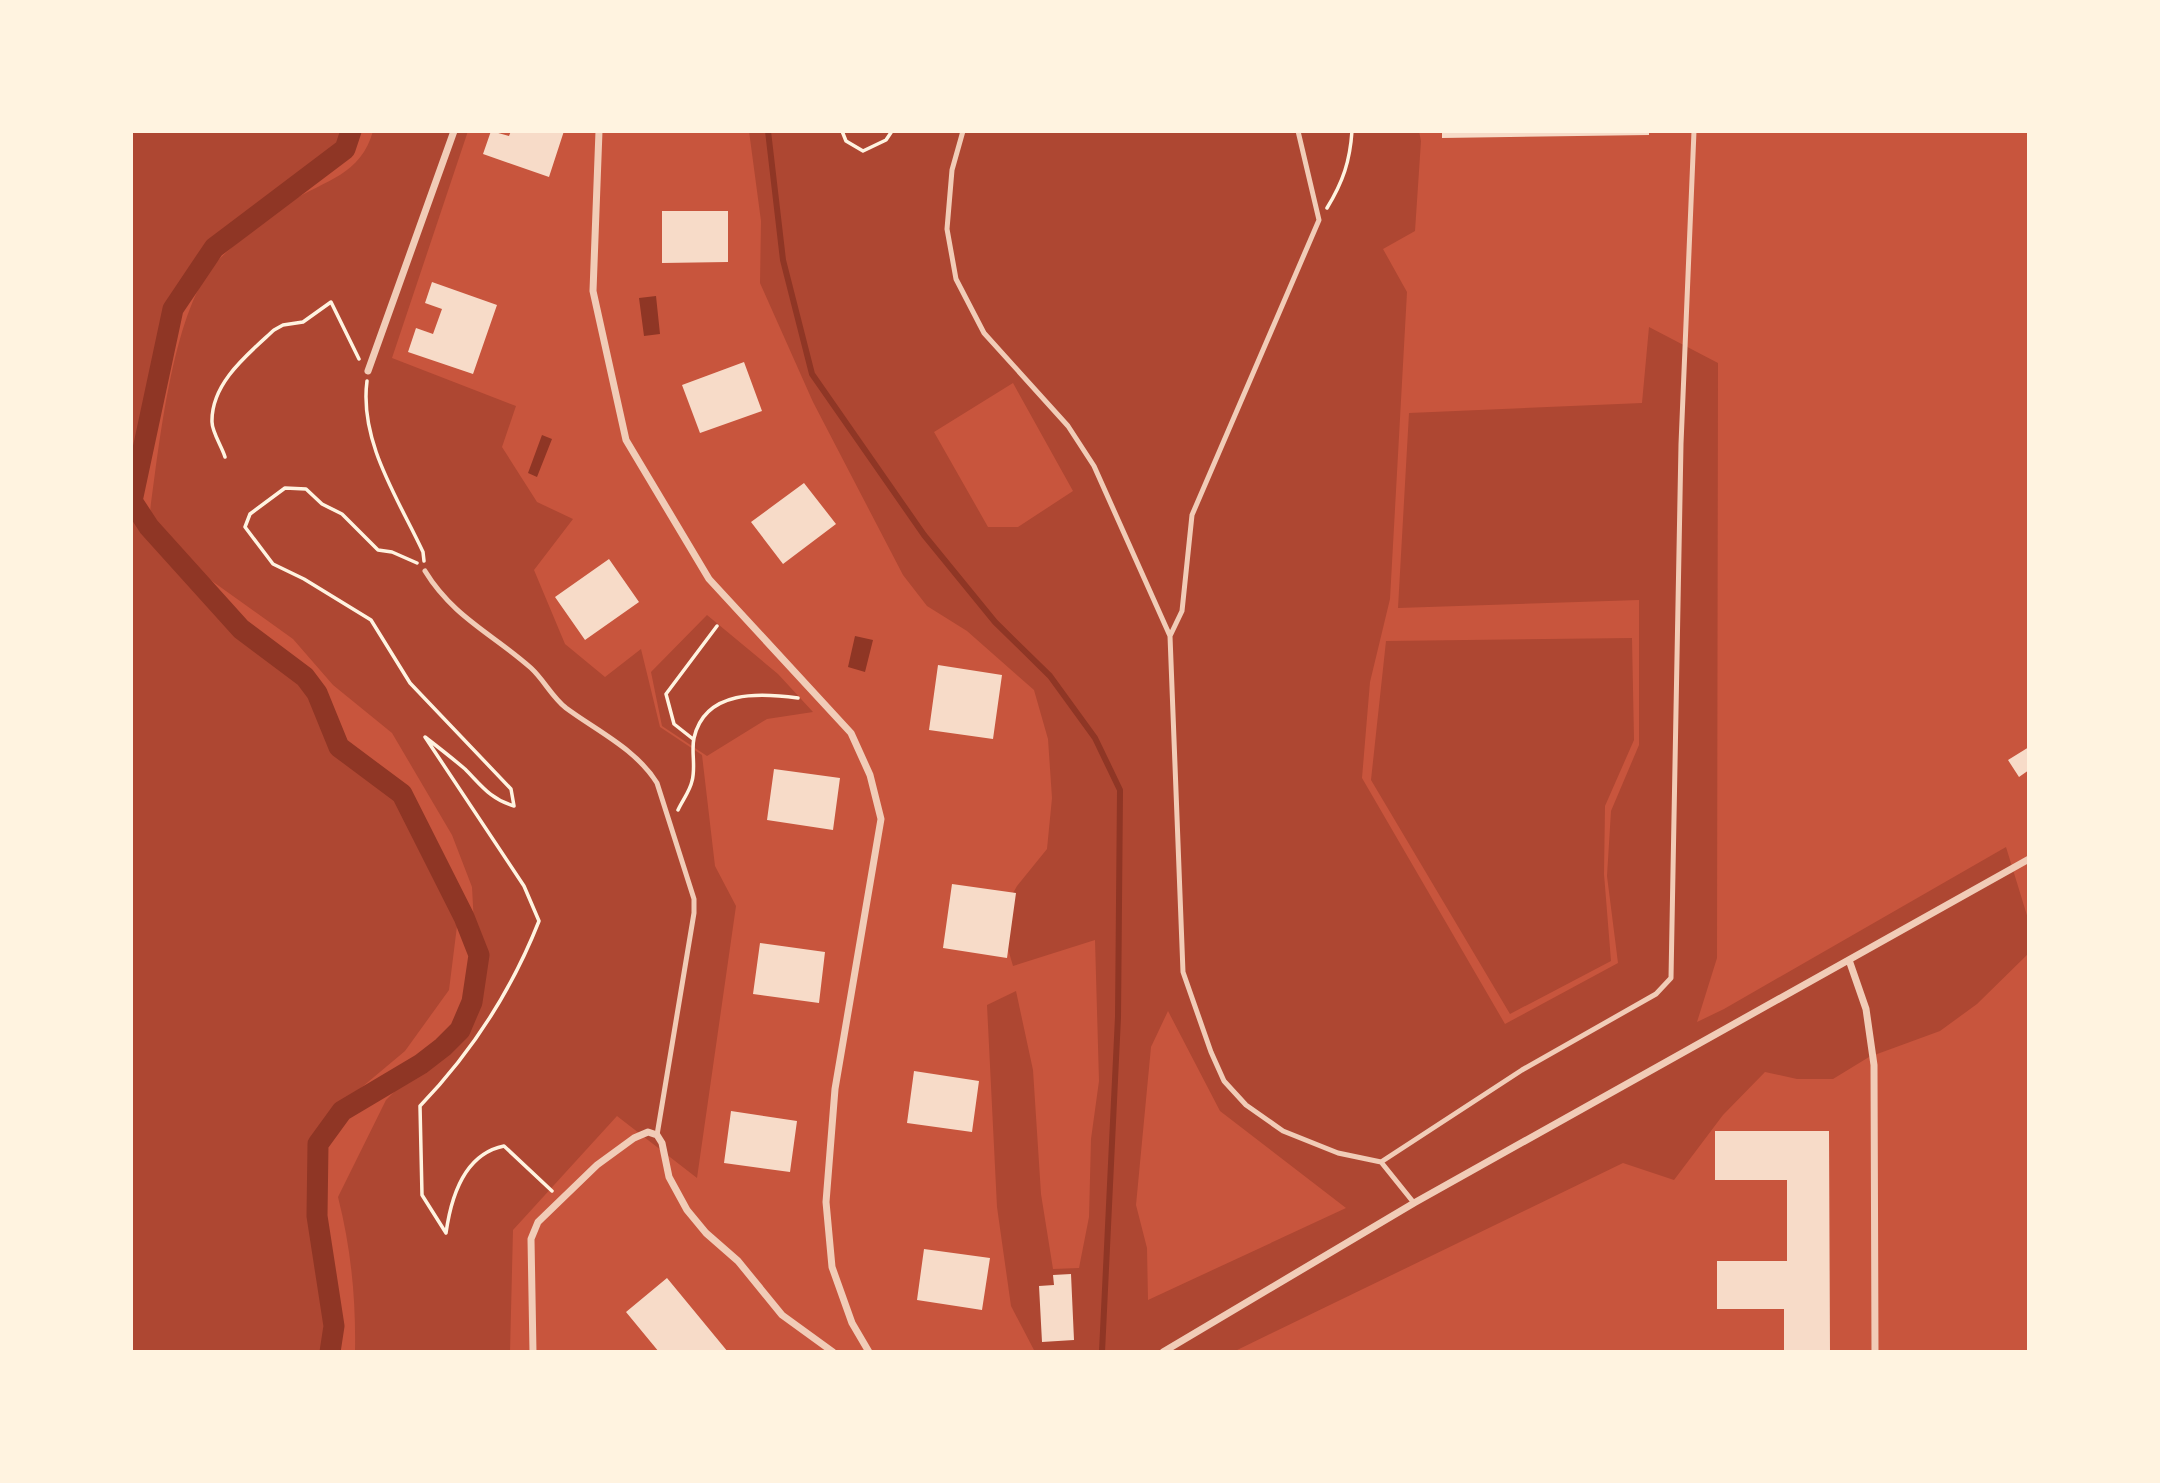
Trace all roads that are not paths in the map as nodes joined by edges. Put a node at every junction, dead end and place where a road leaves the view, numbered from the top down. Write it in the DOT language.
graph roads {
  1 [pos="454,131"];
  2 [pos="599,131"];
  3 [pos="963,131"];
  4 [pos="1298,131"];
  5 [pos="1694,131"];
  6 [pos="368,371"];
  7 [pos="425,571"];
  8 [pos="1170,636"];
  9 [pos="2029,859"];
  10 [pos="1849,960"];
  11 [pos="657,1135"];
  12 [pos="1381,1163"];
  13 [pos="1414,1203"];
  14 [pos="533,1352"];
  15 [pos="833,1352"];
  16 [pos="869,1352"];
  17 [pos="1163,1352"];
  18 [pos="1875,1352"];
  1 -- 6 [label="street"];
  2 -- 16 [label="street"];
  3 -- 8 [label="lane"];
  4 -- 8 [label="lane"];
  5 -- 12 [label="lane"];
  7 -- 11 [label="lane"];
  8 -- 12 [label="lane"];
  9 -- 10 [label="street"];
  10 -- 13 [label="street"];
  10 -- 18 [label="street"];
  11 -- 14 [label="street"];
  11 -- 15 [label="street"];
  12 -- 13 [label="lane"];
  13 -- 17 [label="street"];
}
